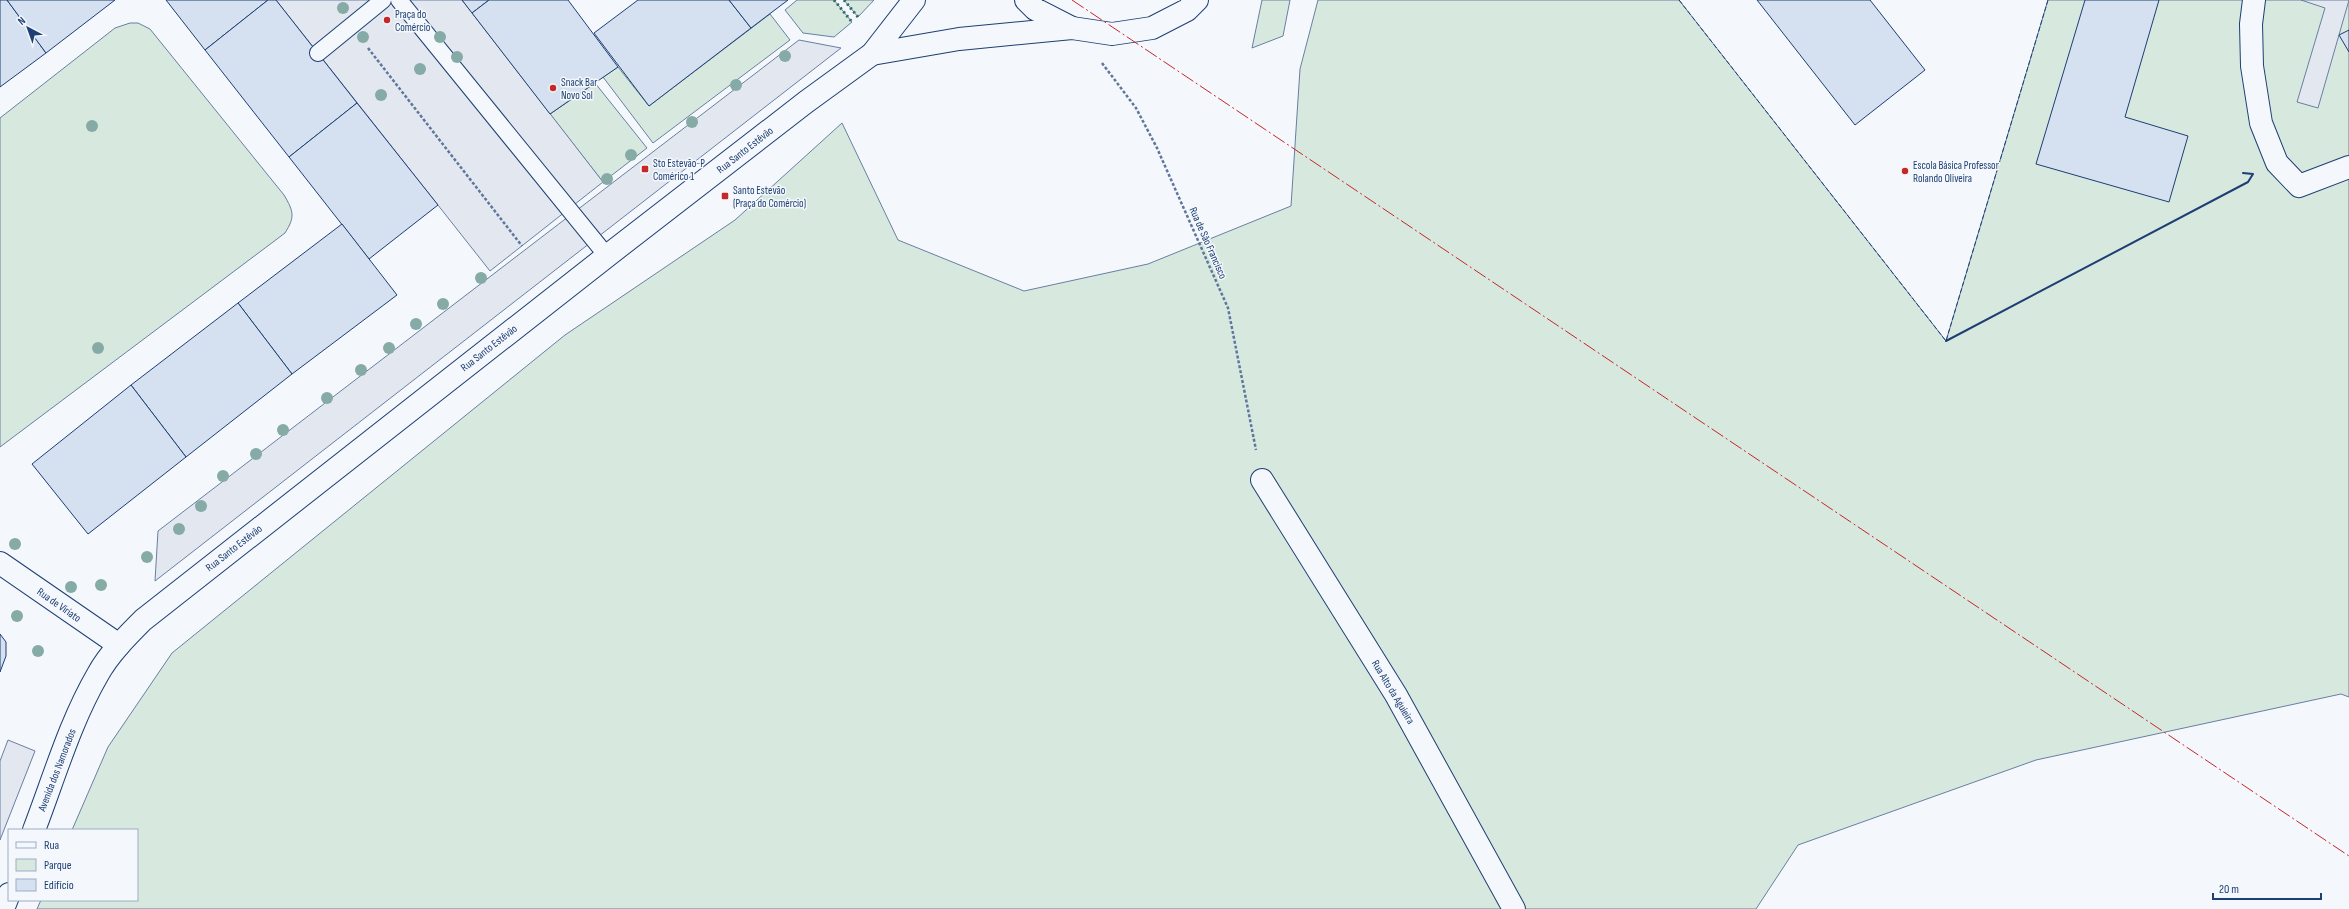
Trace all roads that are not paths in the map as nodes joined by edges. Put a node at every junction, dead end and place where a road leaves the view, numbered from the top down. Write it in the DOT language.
graph roads {
  1 [pos="383,0"];
  2 [pos="399,0"];
  3 [pos="914,0"];
  4 [pos="1026,0"];
  5 [pos="1197,0"];
  6 [pos="2254,0"];
  7 [pos="1081,29"];
  8 [pos="318,53"];
  9 [pos="872,54"];
  10 [pos="2349,167"];
  11 [pos="607,256"];
  12 [pos="1262,480"];
  13 [pos="0,562"];
  14 [pos="118,645"];
  15 [pos="80,711"];
  16 [pos="34,829"];
  17 [pos="8,896"];
  18 [pos="3,909"];
  19 [pos="1514,909"];
  1 -- 8 [label="lane"];
  2 -- 11 [label="lane"];
  3 -- 9 [label="street, Rua Santo Estêvão"];
  4 -- 7 [label="street"];
  5 -- 7 [label="street"];
  6 -- 10 [label="street"];
  7 -- 9 [label="street"];
  9 -- 11 [label="street, Rua Santo Estêvão"];
  11 -- 14 [label="street, Rua Santo Estêvão"];
  12 -- 19 [label="street, Rua Alto da Aguieira"];
  13 -- 14 [label="street, Rua de Viriato"];
  14 -- 15 [label="street, Rua Santo Estêvão"];
  15 -- 16 [label="street, Avenida dos Namorados"];
  17 -- 18 [label="street"];
}
